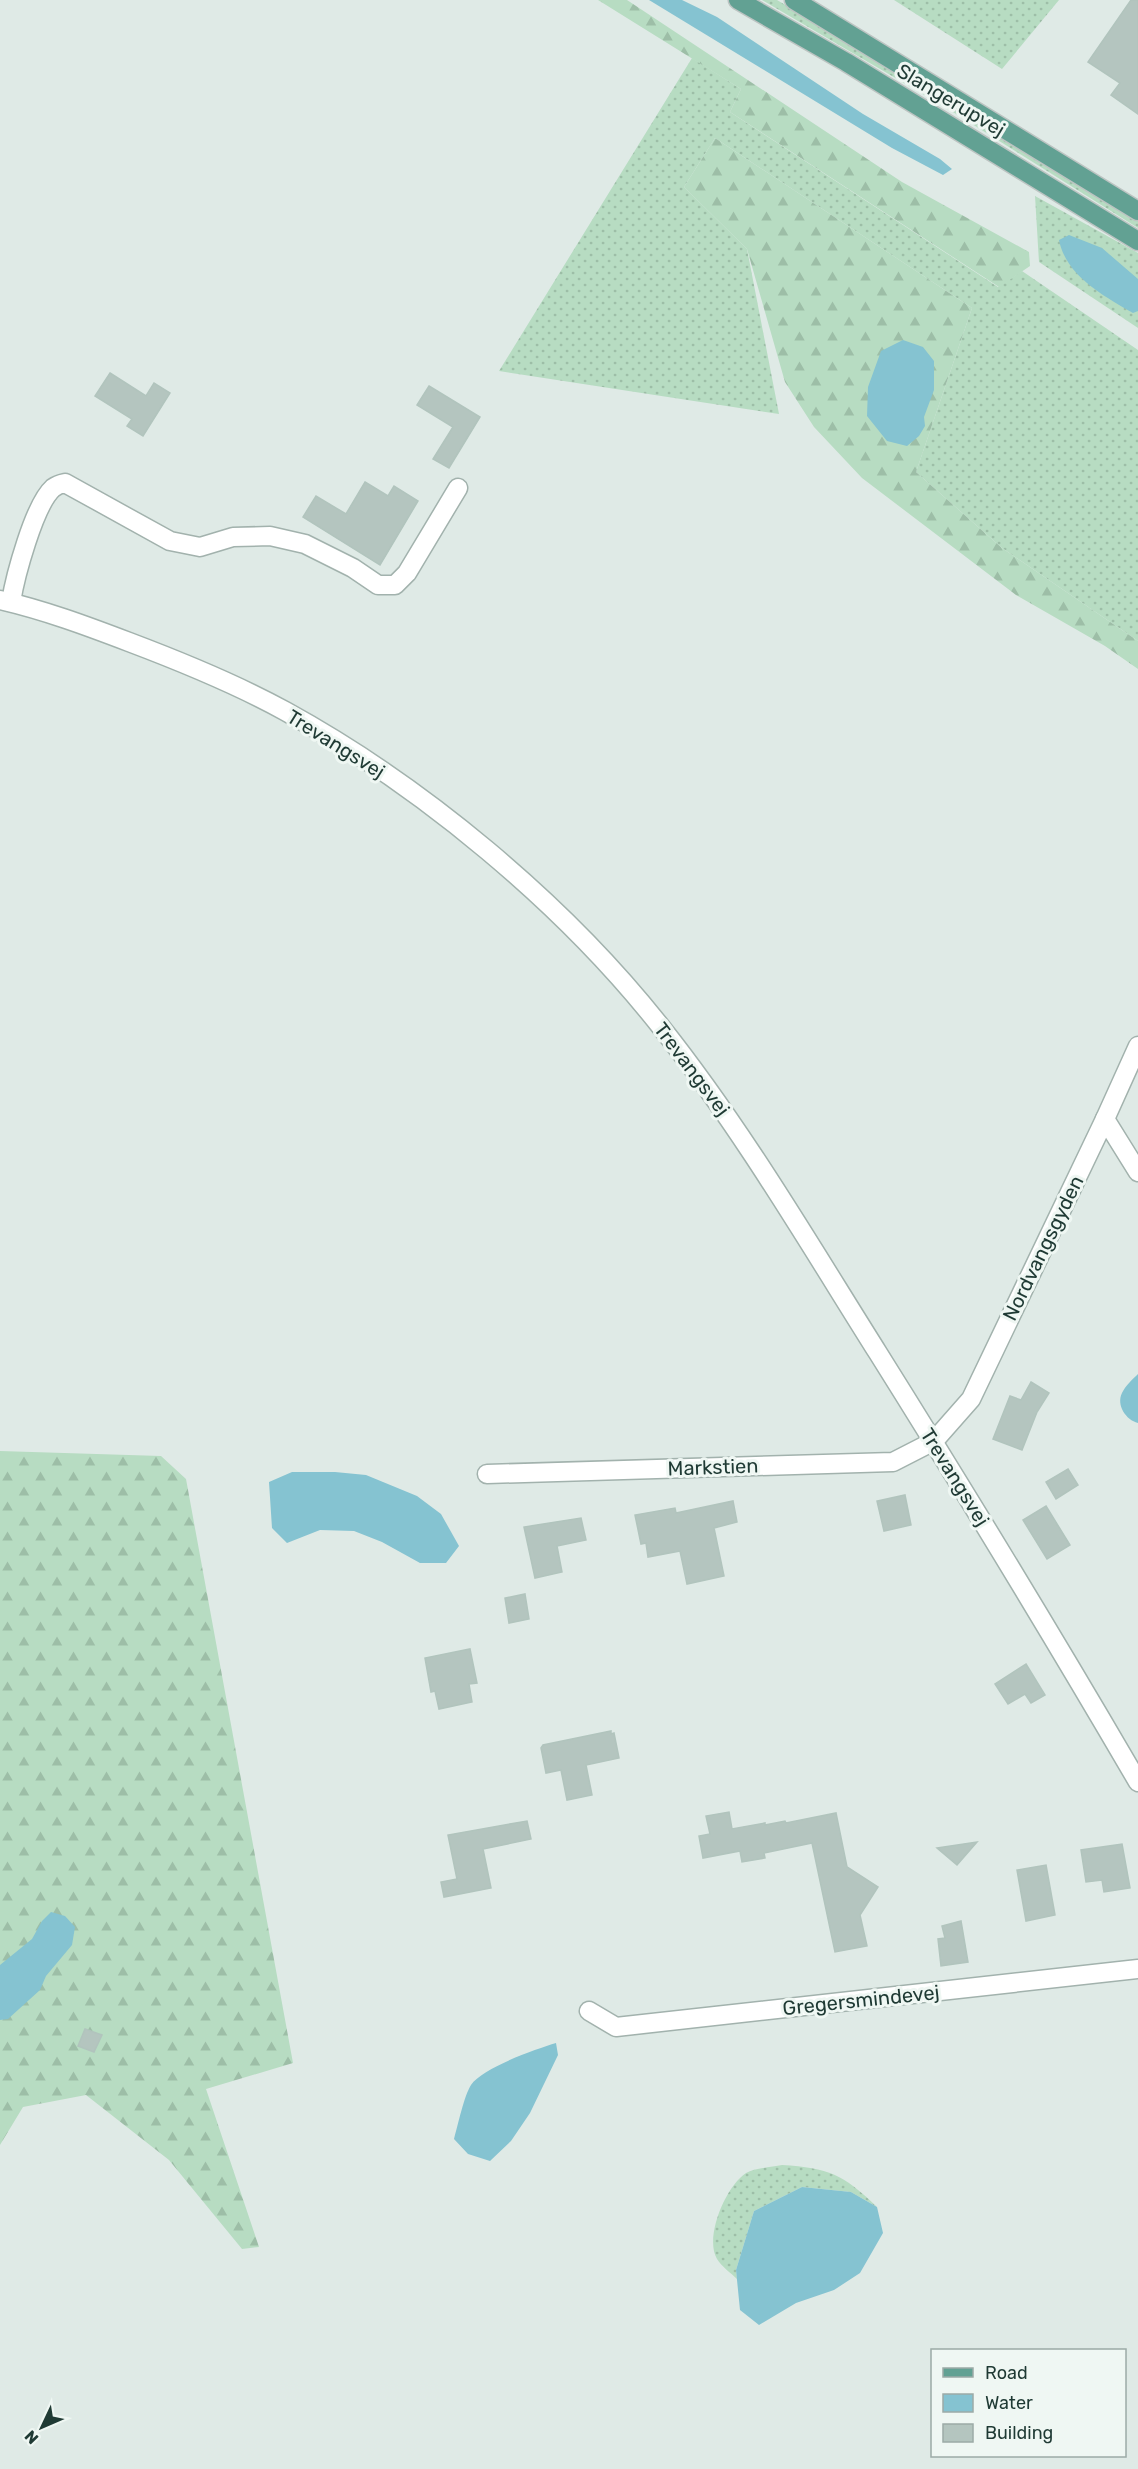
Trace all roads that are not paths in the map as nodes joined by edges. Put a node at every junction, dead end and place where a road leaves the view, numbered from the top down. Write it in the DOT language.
graph roads {
  1 [pos="738,0"];
  2 [pos="794,0"];
  3 [pos="1138,211"];
  4 [pos="1138,241"];
  5 [pos="458,488"];
  6 [pos="6,601"];
  7 [pos="1138,1046"];
  8 [pos="1105,1119"];
  9 [pos="1138,1172"];
  10 [pos="934,1441"];
  11 [pos="487,1474"];
  12 [pos="1138,1782"];
  13 [pos="1138,1969"];
  14 [pos="589,2011"];
  1 -- 4 [label="main road, Slangerupvej"];
  2 -- 3 [label="main road, Slangerupvej"];
  5 -- 6 [label="street, Trevangsvej"];
  6 -- 10 [label="street, Trevangsvej"];
  7 -- 8 [label="street, Nordvangsgyden"];
  8 -- 9 [label="street"];
  8 -- 10 [label="street, Nordvangsgyden"];
  10 -- 11 [label="street, Markstien"];
  10 -- 12 [label="street, Trevangsvej"];
  13 -- 14 [label="street, Gregersmindevej"];
}
